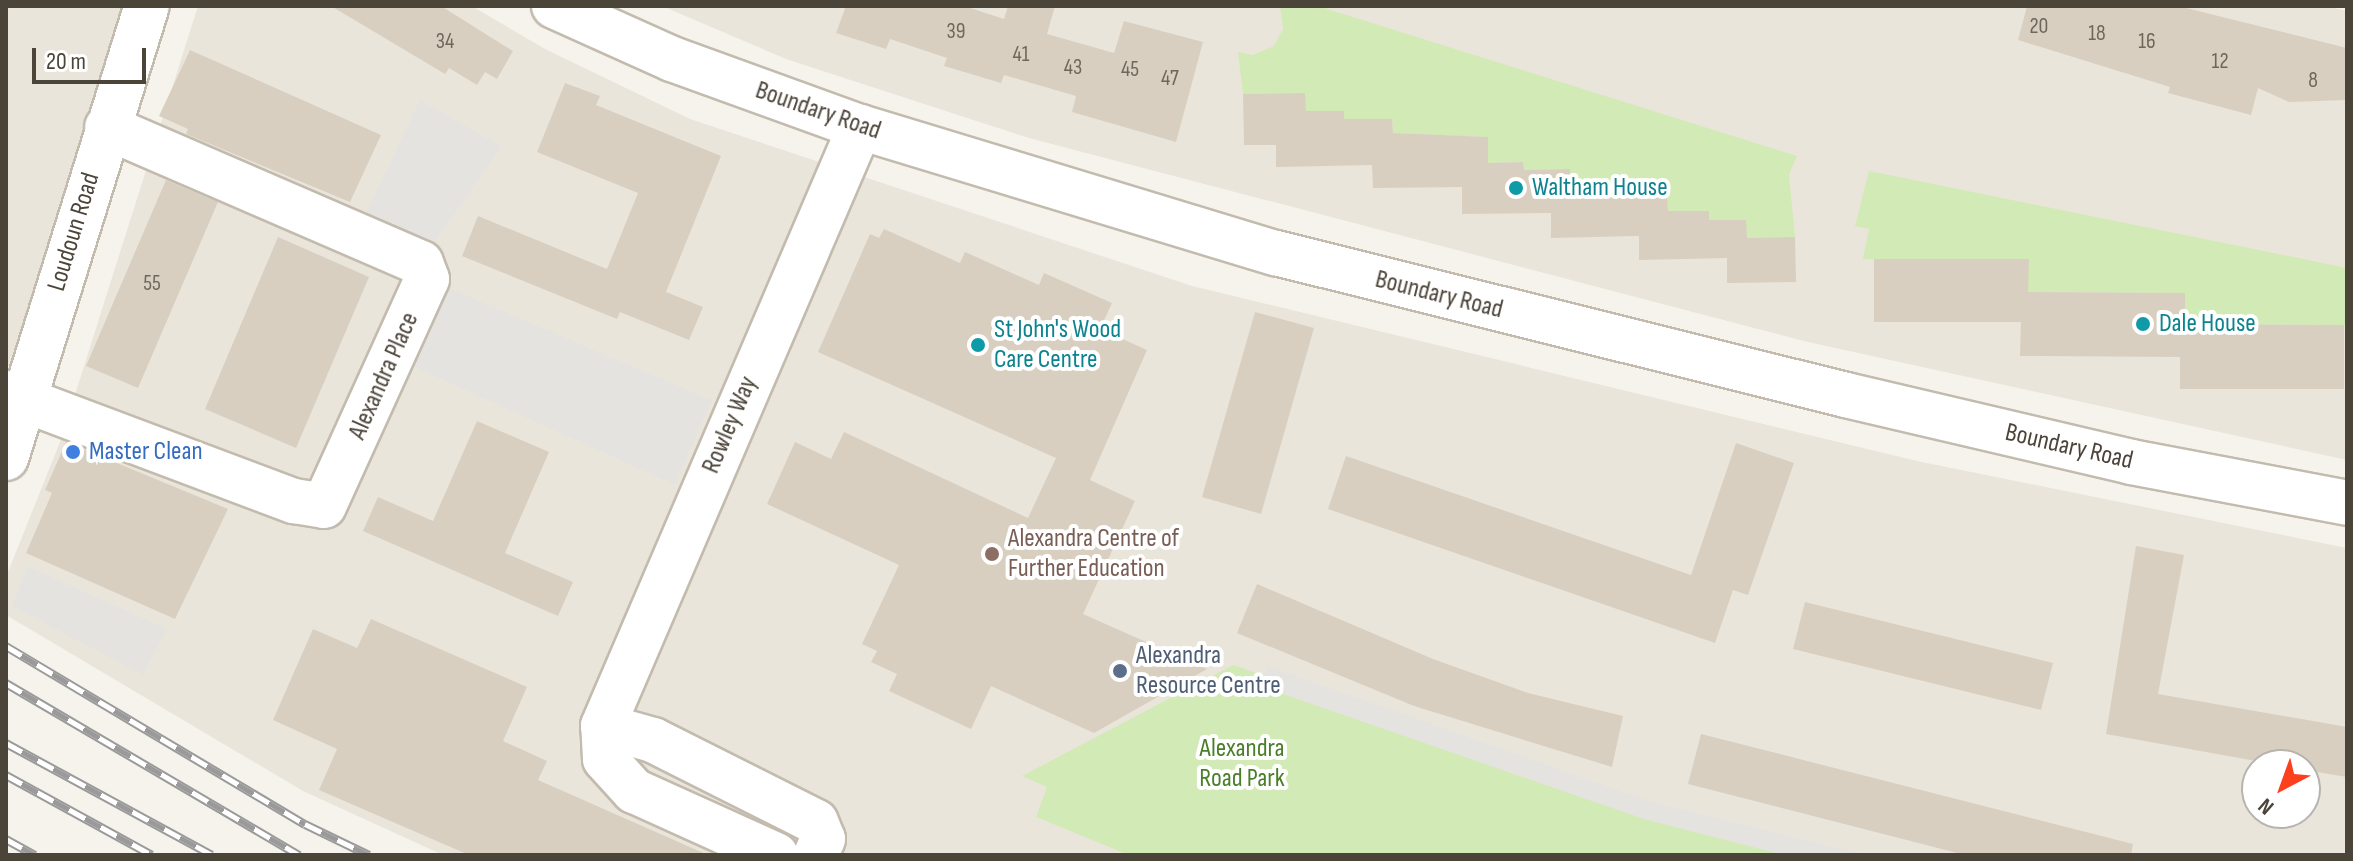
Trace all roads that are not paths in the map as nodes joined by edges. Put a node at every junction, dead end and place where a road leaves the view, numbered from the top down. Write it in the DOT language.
graph roads {
  1 [pos="147,6"];
  2 [pos="554,6"];
  3 [pos="107,127"];
  4 [pos="860,127"];
  5 [pos="14,396"];
  6 [pos="6,458"];
  7 [pos="2347,503"];
  8 [pos="603,726"];
  9 [pos="776,855"];
  10 [pos="816,855"];
  1 -- 3 [label="street, Loudoun Road"];
  2 -- 4 [label="street, Boundary Road"];
  3 -- 5 [label="street, Loudoun Road"];
  3 -- 5 [label="street, Alexandra Place"];
  4 -- 7 [label="street, Boundary Road"];
  4 -- 8 [label="street, Rowley Way"];
  5 -- 6 [label="street, Loudoun Road"];
  8 -- 9 [label="street"];
  8 -- 10 [label="street"];
}
